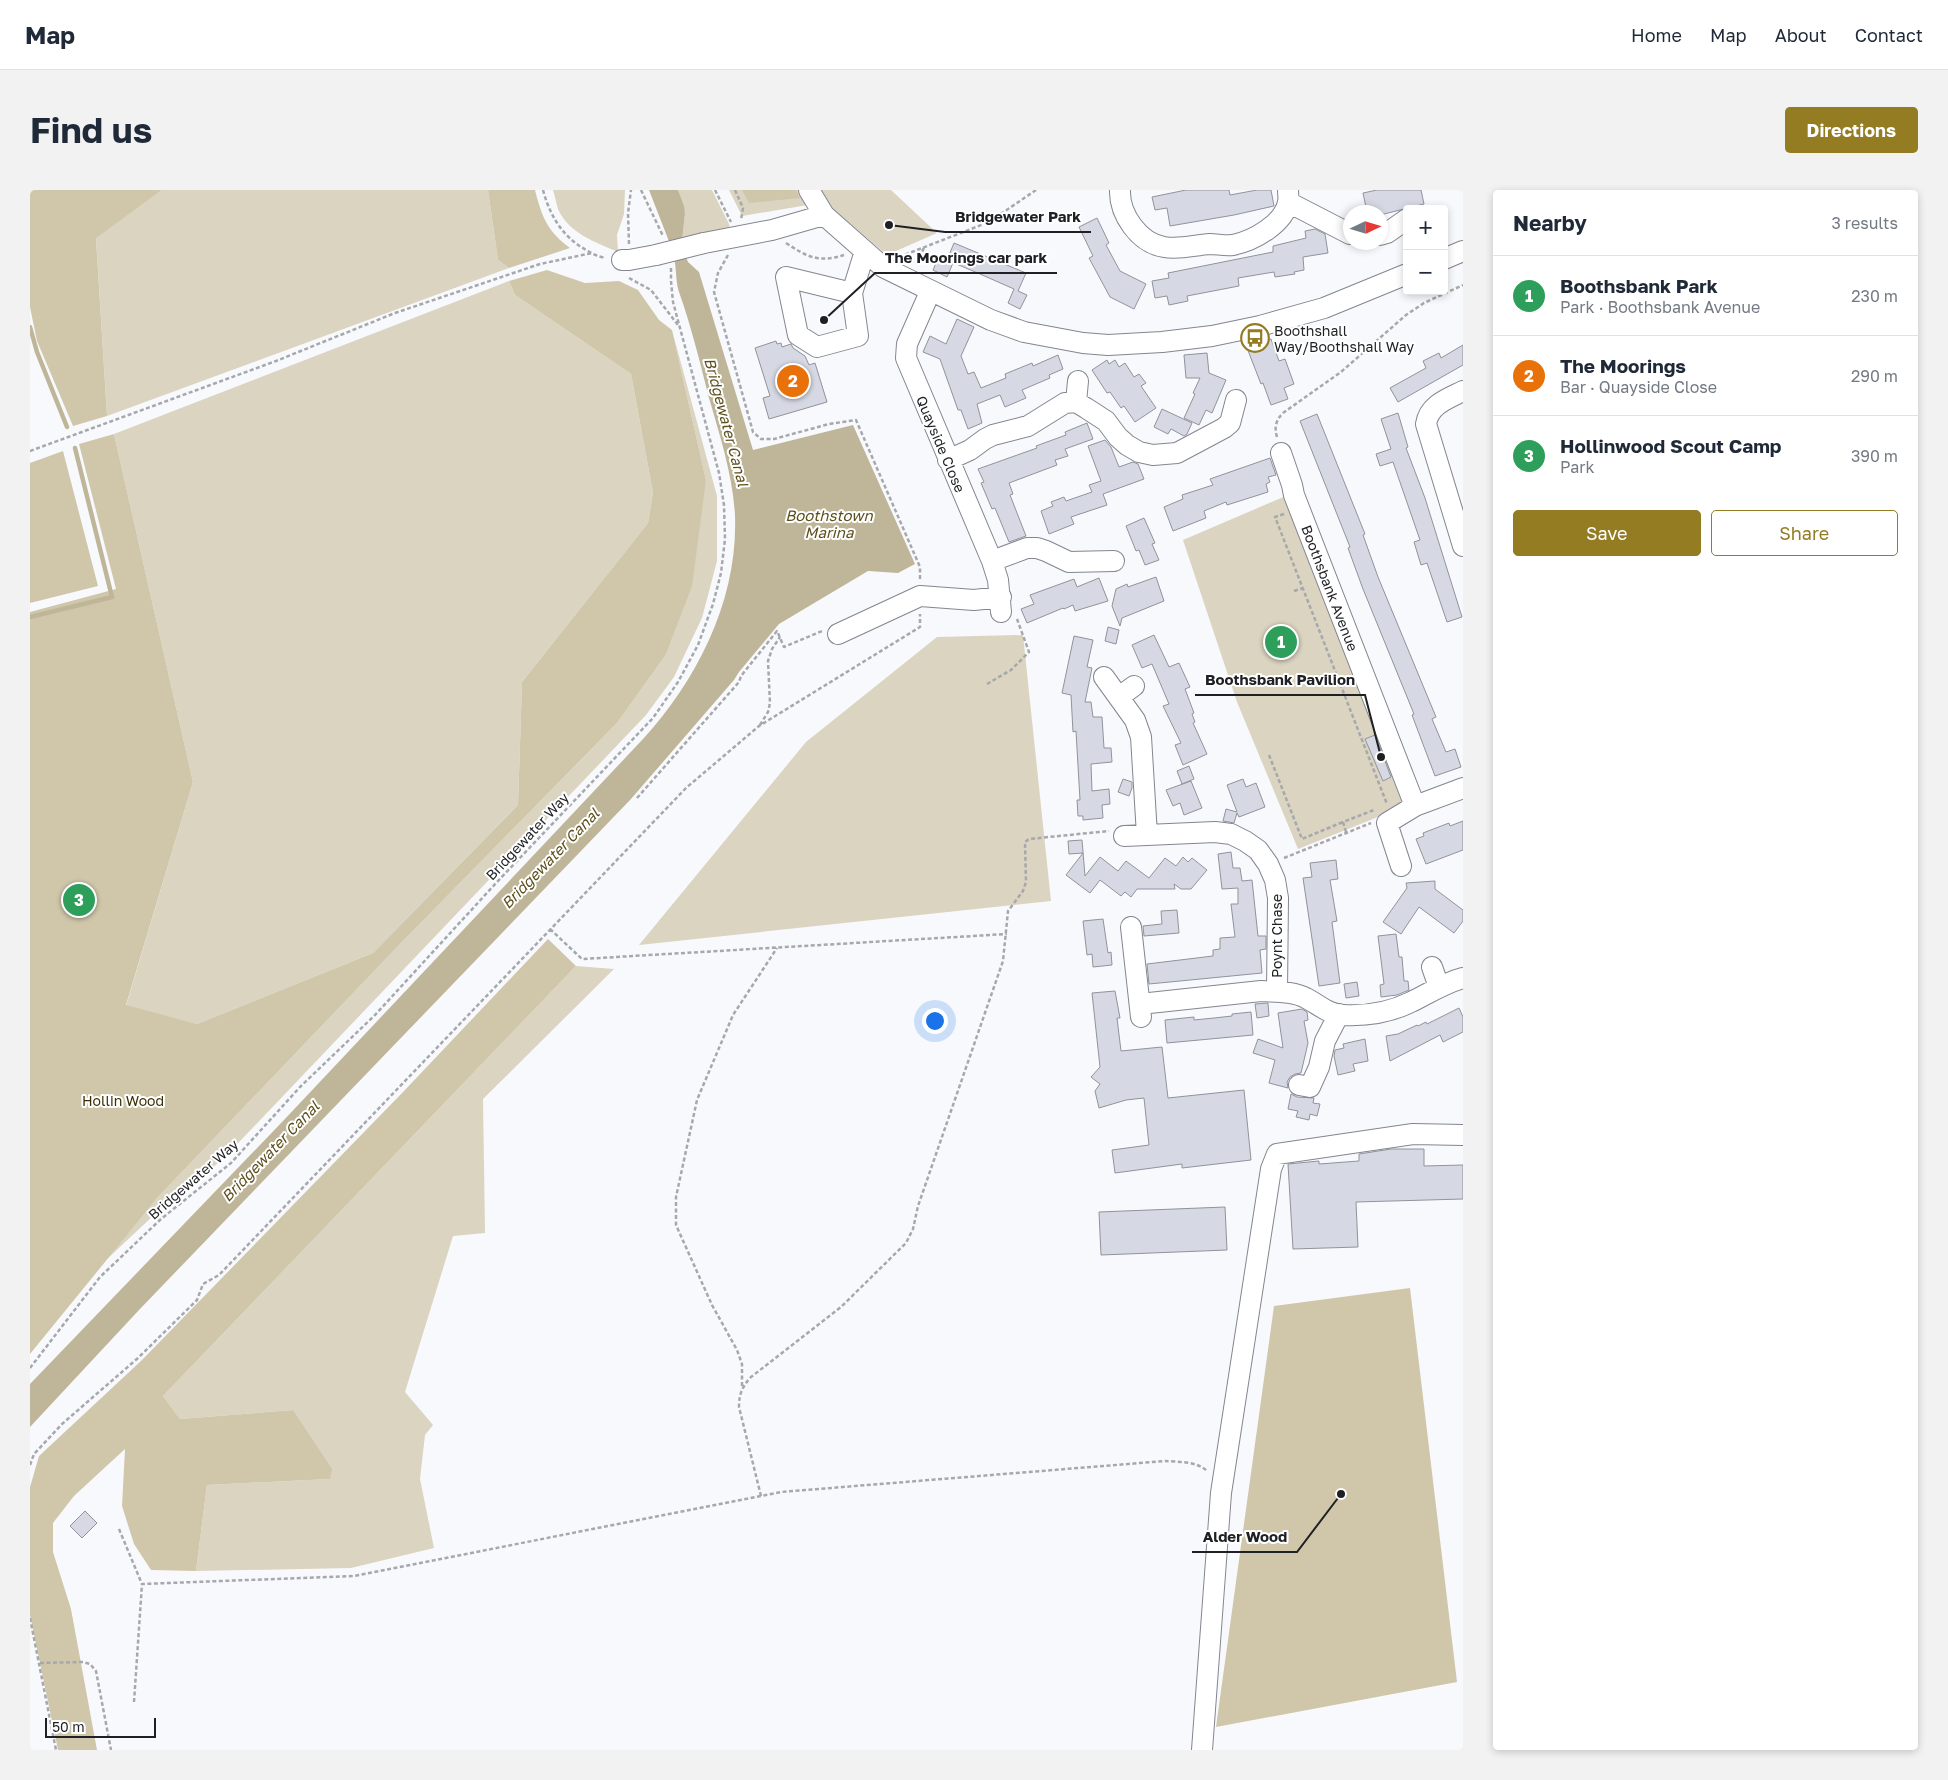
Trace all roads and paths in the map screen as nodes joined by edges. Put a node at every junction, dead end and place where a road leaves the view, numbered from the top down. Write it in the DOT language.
graph roads {
  1 [pos="543,190"];
  2 [pos="631,190"];
  3 [pos="641,190"];
  4 [pos="715,190"];
  5 [pos="735,190"];
  6 [pos="809,190"];
  7 [pos="1036,190"];
  8 [pos="1120,190"];
  9 [pos="1288,196"];
  10 [pos="824,214"];
  11 [pos="1403,222"];
  12 [pos="772,230"];
  13 [pos="1343,230"];
  14 [pos="1388,232"];
  15 [pos="738,238"];
  16 [pos="1463,251"];
  17 [pos="664,252"];
  18 [pos="592,253"];
  19 [pos="1448,257"];
  20 [pos="872,258"];
  21 [pos="626,260"];
  22 [pos="1403,276"];
  23 [pos="1463,285"];
  24 [pos="930,292"];
  25 [pos="852,293"];
  26 [pos="679,326"];
  27 [pos="1078,381"];
  28 [pos="1463,391"];
  29 [pos="1236,400"];
  30 [pos="1076,402"];
  31 [pos="30,451"];
  32 [pos="1281,453"];
  33 [pos="948,460"];
  34 [pos="1299,508"];
  35 [pos="1463,546"];
  36 [pos="992,561"];
  37 [pos="1114,561"];
  38 [pos="1303,588"];
  39 [pos="1294,591"];
  40 [pos="920,596"];
  41 [pos="1001,605"];
  42 [pos="838,634"];
  43 [pos="780,637"];
  44 [pos="1104,677"];
  45 [pos="987,684"];
  46 [pos="759,726"];
  47 [pos="1269,755"];
  48 [pos="1463,788"];
  49 [pos="637,798"];
  50 [pos="1415,806"];
  51 [pos="1378,808"];
  52 [pos="1389,810"];
  53 [pos="1343,822"];
  54 [pos="1373,822"];
  55 [pos="1346,832"];
  56 [pos="1147,835"];
  57 [pos="1124,836"];
  58 [pos="1268,864"];
  59 [pos="1401,866"];
  60 [pos="1131,927"];
  61 [pos="550,929"];
  62 [pos="1007,934"];
  63 [pos="777,948"];
  64 [pos="1432,968"];
  65 [pos="1463,978"];
  66 [pos="1439,987"];
  67 [pos="1277,992"];
  68 [pos="1339,1014"];
  69 [pos="1299,1085"];
  70 [pos="1463,1135"];
  71 [pos="30,1368"];
  72 [pos="742,1386"];
  73 [pos="30,1465"];
  74 [pos="1221,1493"];
  75 [pos="761,1496"];
  76 [pos="119,1529"];
  77 [pos="142,1584"];
  78 [pos="30,1618"];
  79 [pos="40,1663"];
  80 [pos="134,1702"];
  81 [pos="56,1750"];
  82 [pos="110,1750"];
  83 [pos="1202,1750"];
  1 -- 18 [label="path"];
  2 -- 21 [label="path"];
  3 -- 17 [label="path, Bridgewater Way"];
  4 -- 15 [label="path"];
  5 -- 15 [label="path"];
  6 -- 10 [label="street"];
  7 -- 20 [label="path"];
  8 -- 9 [label="street"];
  9 -- 13 [label="street"];
  10 -- 12 [label="street"];
  10 -- 20 [label="street"];
  11 -- 14 [label="street"];
  12 -- 15 [label="street"];
  12 -- 20 [label="path"];
  15 -- 17 [label="street, bridge"];
  15 -- 40 [label="path"];
  16 -- 19 [label="street"];
  17 -- 21 [label="street"];
  17 -- 26 [label="path, Bridgewater Way"];
  18 -- 21 [label="path"];
  18 -- 31 [label="path"];
  20 -- 24 [label="street"];
  20 -- 25 [label="street"];
  21 -- 26 [label="path"];
  22 -- 24 [label="street"];
  23 -- 32 [label="path"];
  24 -- 33 [label="street, Quayside Close"];
  26 -- 71 [label="path, Bridgewater Way"];
  27 -- 30 [label="street"];
  28 -- 35 [label="street"];
  29 -- 30 [label="street"];
  30 -- 33 [label="street"];
  32 -- 34 [label="street, Boothsbank Avenue"];
  33 -- 36 [label="street, Quayside Close"];
  34 -- 38 [label="path"];
  34 -- 50 [label="street, Boothsbank Avenue"];
  36 -- 37 [label="street"];
  36 -- 41 [label="street, Quayside Close"];
  38 -- 39 [label="path"];
  38 -- 52 [label="path"];
  40 -- 41 [label="street"];
  40 -- 42 [label="street"];
  40 -- 46 [label="path"];
  41 -- 45 [label="path"];
  42 -- 43 [label="path"];
  43 -- 46 [label="path"];
  43 -- 49 [label="path"];
  44 -- 56 [label="street"];
  46 -- 61 [label="path"];
  47 -- 53 [label="path"];
  48 -- 50 [label="street"];
  50 -- 59 [label="street"];
  51 -- 53 [label="path"];
  53 -- 55 [label="path"];
  54 -- 55 [label="path"];
  55 -- 58 [label="path"];
  56 -- 57 [label="street, Poynt Chase"];
  56 -- 58 [label="street, Poynt Chase"];
  57 -- 62 [label="path"];
  58 -- 67 [label="street, Poynt Chase"];
  60 -- 67 [label="street"];
  61 -- 63 [label="path"];
  61 -- 73 [label="path"];
  62 -- 63 [label="path"];
  62 -- 72 [label="path"];
  63 -- 72 [label="path"];
  64 -- 66 [label="street"];
  65 -- 66 [label="street"];
  66 -- 68 [label="street"];
  67 -- 68 [label="street"];
  68 -- 69 [label="street"];
  70 -- 74 [label="street"];
  72 -- 75 [label="path"];
  74 -- 75 [label="path"];
  74 -- 83 [label="street"];
  75 -- 77 [label="path"];
  76 -- 77 [label="path"];
  77 -- 80 [label="path"];
  78 -- 79 [label="path"];
  79 -- 81 [label="path"];
  79 -- 82 [label="path"];
}
